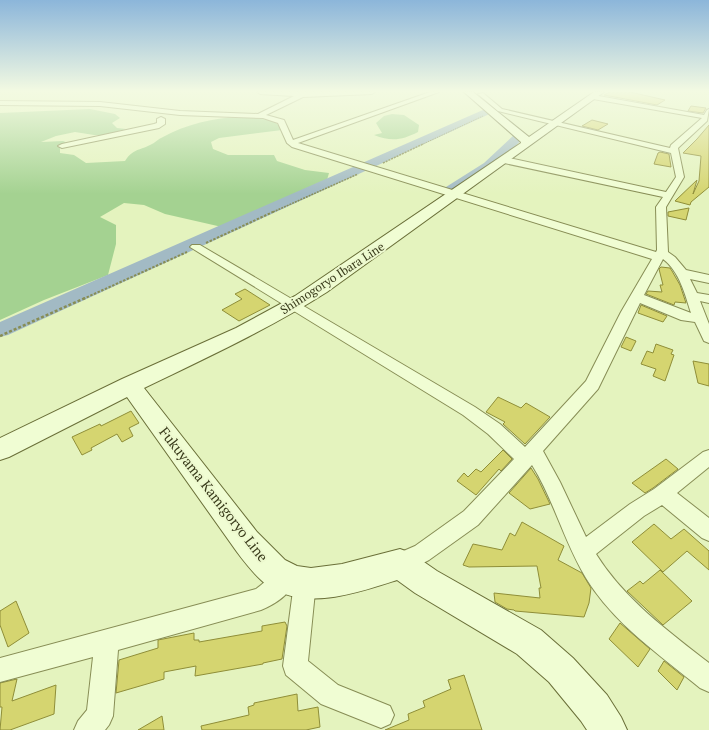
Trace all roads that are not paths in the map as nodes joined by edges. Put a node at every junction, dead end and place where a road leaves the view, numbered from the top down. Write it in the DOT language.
graph roads {
  1 [pos="156,126"];
  2 [pos="283,126"];
  3 [pos="339,126"];
  4 [pos="508,126"];
  5 [pos="551,126"];
  6 [pos="568,126"];
  7 [pos="699,126"];
  8 [pos="527,141"];
  9 [pos="291,143"];
  10 [pos="62,146"];
  11 [pos="673,151"];
  12 [pos="504,160"];
  13 [pos="454,194"];
  14 [pos="669,195"];
  15 [pos="196,247"];
  16 [pos="660,255"];
  17 [pos="682,275"];
  18 [pos="709,279"];
  19 [pos="709,282"];
  20 [pos="691,296"];
  21 [pos="637,297"];
  22 [pos="709,299"];
  23 [pos="294,306"];
  24 [pos="701,318"];
  25 [pos="709,338"];
  26 [pos="130,385"];
  27 [pos="0,450"];
  28 [pos="529,455"];
  29 [pos="709,457"];
  30 [pos="661,494"];
  31 [pos="709,531"];
  32 [pos="583,552"];
  33 [pos="400,564"];
  34 [pos="295,580"];
  35 [pos="107,640"];
  36 [pos="0,670"];
  37 [pos="709,679"];
  38 [pos="382,716"];
  39 [pos="87,730"];
  40 [pos="608,730"];
  1 -- 10 [label="street"];
  2 -- 9 [label="street"];
  3 -- 9 [label="street"];
  4 -- 8 [label="main road"];
  5 -- 8 [label="main road, Shimogoryo Ibara Line"];
  6 -- 11 [label="street"];
  7 -- 11 [label="street"];
  8 -- 12 [label="main road, Shimogoryo Ibara Line"];
  9 -- 13 [label="street"];
  11 -- 14 [label="street"];
  12 -- 13 [label="main road, Shimogoryo Ibara Line"];
  12 -- 14 [label="street"];
  13 -- 16 [label="street"];
  13 -- 23 [label="main road, Shimogoryo Ibara Line"];
  14 -- 16 [label="street"];
  15 -- 23 [label="street"];
  16 -- 17 [label="street"];
  16 -- 21 [label="street"];
  17 -- 18 [label="street"];
  17 -- 19 [label="street"];
  17 -- 20 [label="street"];
  20 -- 22 [label="street"];
  20 -- 24 [label="street"];
  21 -- 24 [label="street"];
  21 -- 28 [label="street"];
  23 -- 26 [label="main road, Shimogoryo Ibara Line"];
  23 -- 28 [label="street"];
  24 -- 25 [label="street"];
  26 -- 27 [label="main road, Shimogoryo Ibara Line"];
  26 -- 34 [label="main road, Fukuyama Kamigoryo Line"];
  28 -- 32 [label="street"];
  28 -- 33 [label="street"];
  29 -- 30 [label="street"];
  30 -- 31 [label="street"];
  30 -- 32 [label="street"];
  32 -- 37 [label="street"];
  33 -- 34 [label="main road"];
  33 -- 40 [label="main road"];
  34 -- 35 [label="street"];
  34 -- 38 [label="street"];
  35 -- 36 [label="street"];
  35 -- 39 [label="street"];
}
